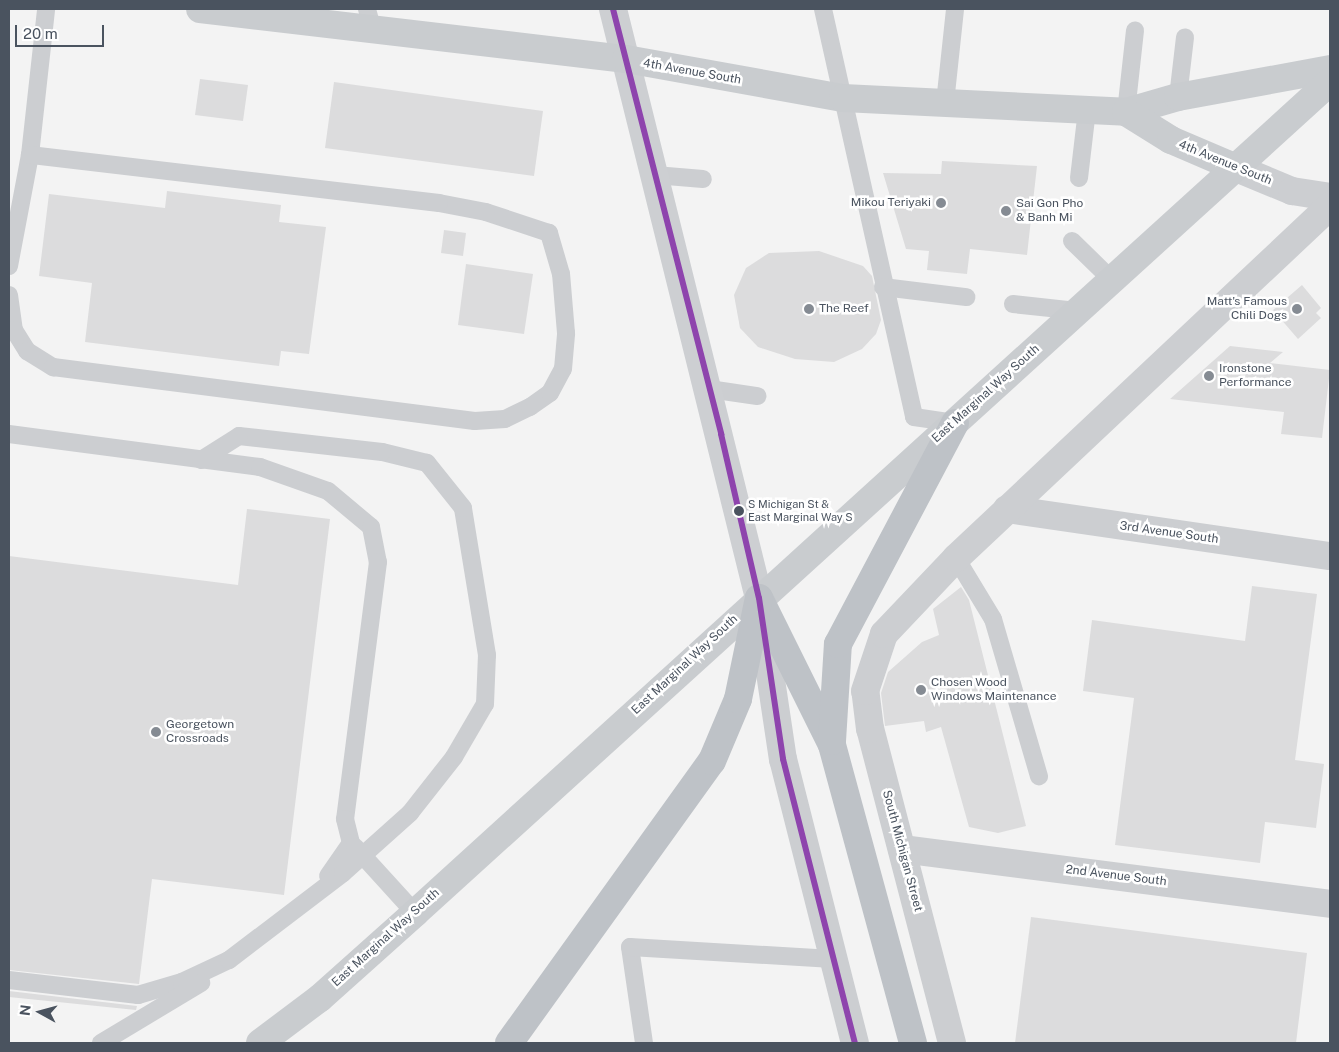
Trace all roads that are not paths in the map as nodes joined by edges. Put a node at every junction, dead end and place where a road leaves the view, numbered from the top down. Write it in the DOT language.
graph roads {
  1 [pos="46,9"];
  2 [pos="200,9"];
  3 [pos="613,9"];
  4 [pos="823,9"];
  5 [pos="955,10"];
  6 [pos="370,20"];
  7 [pos="1135,30"];
  8 [pos="1185,37"];
  9 [pos="626,59"];
  10 [pos="1330,69"];
  11 [pos="1330,82"];
  12 [pos="1178,97"];
  13 [pos="843,98"];
  14 [pos="945,103"];
  15 [pos="1087,110"];
  16 [pos="1126,112"];
  17 [pos="30,155"];
  18 [pos="1234,167"];
  19 [pos="655,175"];
  20 [pos="1079,178"];
  21 [pos="703,179"];
  22 [pos="1330,197"];
  23 [pos="1330,206"];
  24 [pos="1072,241"];
  25 [pos="9,266"];
  26 [pos="1112,280"];
  27 [pos="884,287"];
  28 [pos="9,295"];
  29 [pos="966,298"];
  30 [pos="1013,304"];
  31 [pos="1077,312"];
  32 [pos="708,389"];
  33 [pos="757,396"];
  34 [pos="956,423"];
  35 [pos="9,434"];
  36 [pos="201,460"];
  37 [pos="1007,509"];
  38 [pos="1330,556"];
  39 [pos="956,558"];
  40 [pos="758,598"];
  41 [pos="832,745"];
  42 [pos="1039,776"];
  43 [pos="351,843"];
  44 [pos="902,849"];
  45 [pos="1330,904"];
  46 [pos="415,913"];
  47 [pos="833,959"];
  48 [pos="9,980"];
  49 [pos="101,1043"];
  50 [pos="260,1043"];
  51 [pos="509,1043"];
  52 [pos="644,1043"];
  53 [pos="855,1043"];
  54 [pos="913,1043"];
  55 [pos="952,1043"];
  1 -- 17 [label="lane"];
  2 -- 6 [label="main road, 4th Avenue South"];
  3 -- 9 [label="main road"];
  4 -- 13 [label="lane"];
  5 -- 14 [label="lane"];
  6 -- 9 [label="main road, 4th Avenue South"];
  7 -- 16 [label="lane"];
  8 -- 12 [label="lane"];
  9 -- 13 [label="main road, 4th Avenue South"];
  9 -- 19 [label="main road"];
  10 -- 12 [label="main road, 4th Avenue South"];
  11 -- 18 [label="main road, East Marginal Way South"];
  12 -- 16 [label="main road, 4th Avenue South"];
  13 -- 14 [label="main road, 4th Avenue South"];
  13 -- 27 [label="lane"];
  14 -- 15 [label="main road, 4th Avenue South"];
  15 -- 16 [label="main road, 4th Avenue South"];
  15 -- 20 [label="lane"];
  16 -- 18 [label="main road, 4th Avenue South"];
  17 -- 25 [label="lane"];
  17 -- 28 [label="lane"];
  18 -- 22 [label="street, 4th Avenue South"];
  18 -- 26 [label="main road, East Marginal Way South"];
  19 -- 21 [label="lane"];
  19 -- 32 [label="main road"];
  23 -- 37 [label="street"];
  24 -- 26 [label="lane"];
  26 -- 31 [label="main road, East Marginal Way South"];
  27 -- 29 [label="lane"];
  27 -- 34 [label="lane"];
  30 -- 31 [label="lane"];
  31 -- 34 [label="main road, East Marginal Way South"];
  32 -- 33 [label="lane"];
  32 -- 40 [label="main road"];
  34 -- 40 [label="main road, East Marginal Way South"];
  34 -- 41 [label="highway"];
  35 -- 36 [label="lane"];
  36 -- 43 [label="lane"];
  36 -- 48 [label="lane"];
  37 -- 38 [label="street, 3rd Avenue South"];
  37 -- 39 [label="street"];
  39 -- 42 [label="lane"];
  39 -- 44 [label="street, South Michigan Street"];
  40 -- 41 [label="highway"];
  40 -- 46 [label="main road, East Marginal Way South"];
  40 -- 47 [label="street"];
  40 -- 51 [label="highway"];
  41 -- 54 [label="highway"];
  43 -- 46 [label="lane"];
  43 -- 49 [label="lane"];
  44 -- 45 [label="street, 2nd Avenue South"];
  44 -- 55 [label="street, South Michigan Street"];
  46 -- 50 [label="main road, East Marginal Way South"];
  47 -- 52 [label="lane"];
  47 -- 53 [label="street"];
}
